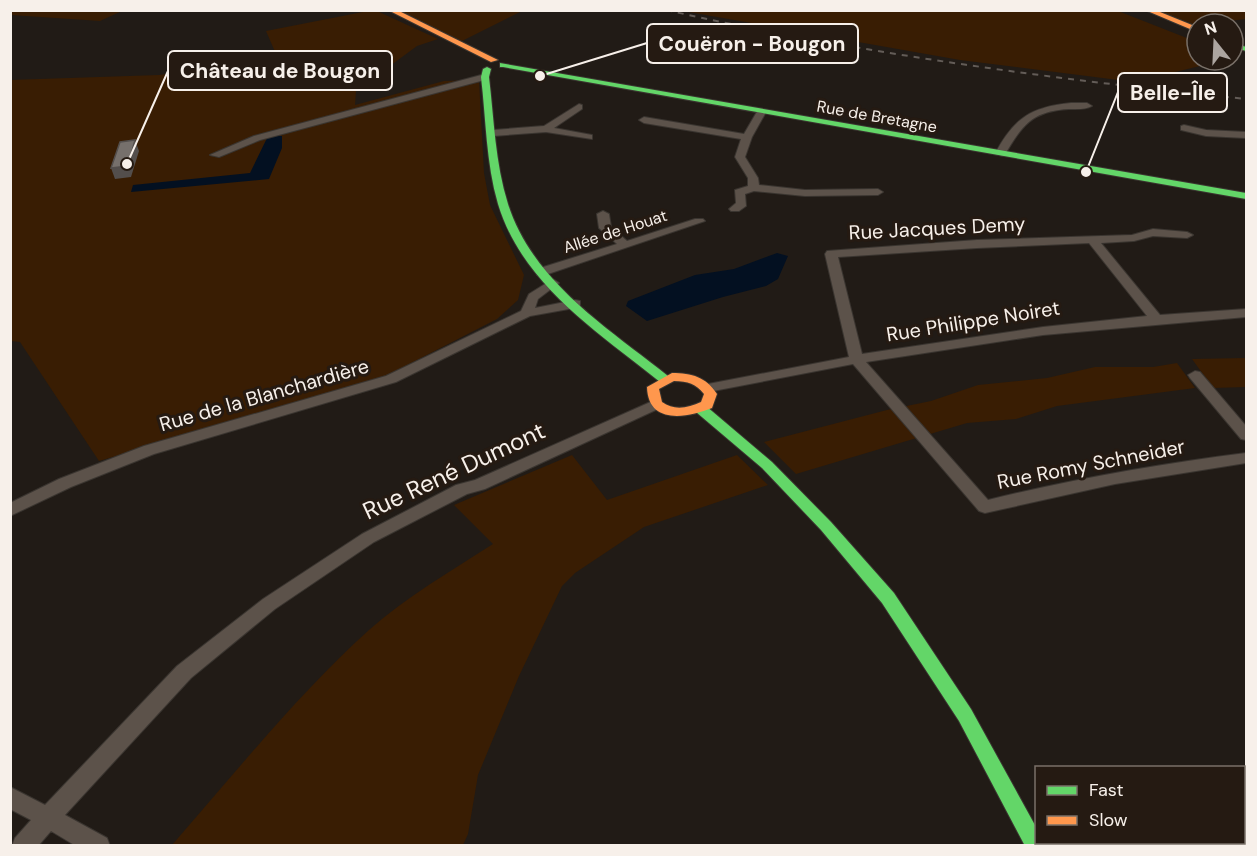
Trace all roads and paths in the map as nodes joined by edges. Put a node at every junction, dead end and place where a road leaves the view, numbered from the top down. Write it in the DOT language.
graph roads {
  1 [pos="391,10"];
  2 [pos="1148,10"];
  3 [pos="1185,25"];
  4 [pos="489,67"];
  5 [pos="1087,106"];
  6 [pos="579,107"];
  7 [pos="761,112"];
  8 [pos="644,120"];
  9 [pos="1184,128"];
  10 [pos="546,129"];
  11 [pos="493,133"];
  12 [pos="569,133"];
  13 [pos="1246,135"];
  14 [pos="590,137"];
  15 [pos="747,137"];
  16 [pos="561,141"];
  17 [pos="1000,154"];
  18 [pos="215,155"];
  19 [pos="754,188"];
  20 [pos="878,192"];
  21 [pos="1245,195"];
  22 [pos="735,209"];
  23 [pos="603,214"];
  24 [pos="699,221"];
  25 [pos="1187,235"];
  26 [pos="1093,240"];
  27 [pos="625,245"];
  28 [pos="541,272"];
  29 [pos="553,283"];
  30 [pos="575,304"];
  31 [pos="526,313"];
  32 [pos="1246,313"];
  33 [pos="1155,317"];
  34 [pos="856,359"];
  35 [pos="1195,375"];
  36 [pos="664,379"];
  37 [pos="708,388"];
  38 [pos="655,405"];
  39 [pos="701,409"];
  40 [pos="909,423"];
  41 [pos="1246,435"];
  42 [pos="1246,458"];
  43 [pos="10,510"];
  44 [pos="10,797"];
  45 [pos="49,818"];
  46 [pos="23,846"];
  47 [pos="99,846"];
  48 [pos="1036,846"];
  1 -- 4 [label="main road, Rue de Bretagne"];
  2 -- 3 [label="main road"];
  4 -- 7 [label="main road, Rue de Bretagne"];
  4 -- 11 [label="main road"];
  4 -- 18 [label="street"];
  5 -- 17 [label="street"];
  6 -- 10 [label="street"];
  7 -- 15 [label="street"];
  7 -- 17 [label="main road, Rue de Bretagne"];
  8 -- 15 [label="street"];
  9 -- 13 [label="street"];
  10 -- 11 [label="street"];
  10 -- 12 [label="street"];
  11 -- 28 [label="main road"];
  12 -- 14 [label="street"];
  12 -- 16 [label="street"];
  15 -- 19 [label="street"];
  17 -- 21 [label="main road, Rue de Bretagne"];
  19 -- 20 [label="street"];
  19 -- 22 [label="street"];
  23 -- 27 [label="street"];
  24 -- 27 [label="street, Allée de Houat"];
  25 -- 26 [label="street, Rue Jacques Demy"];
  26 -- 33 [label="street"];
  26 -- 34 [label="street, Rue Jacques Demy"];
  27 -- 28 [label="street, Allée de Houat"];
  28 -- 29 [label="main road"];
  29 -- 30 [label="main road"];
  29 -- 31 [label="street, Rue de la Blanchardière"];
  30 -- 31 [label="street, Rue de la Blanchardière"];
  30 -- 36 [label="main road"];
  31 -- 43 [label="street, Rue de la Blanchardière"];
  32 -- 33 [label="street, Rue Philippe Noiret"];
  33 -- 34 [label="street, Rue Philippe Noiret"];
  34 -- 37 [label="street, Rue Philippe Noiret"];
  34 -- 40 [label="street, Rue Jacques Demy"];
  35 -- 41 [label="street"];
  36 -- 37 [label="main road"];
  36 -- 38 [label="main road"];
  37 -- 39 [label="main road"];
  38 -- 39 [label="main road"];
  38 -- 45 [label="street, Rue René Dumont"];
  39 -- 48 [label="main road"];
  40 -- 42 [label="street, Rue Romy Schneider"];
  44 -- 45 [label="street"];
  45 -- 46 [label="street, Rue René Dumont"];
  45 -- 47 [label="street"];
}
